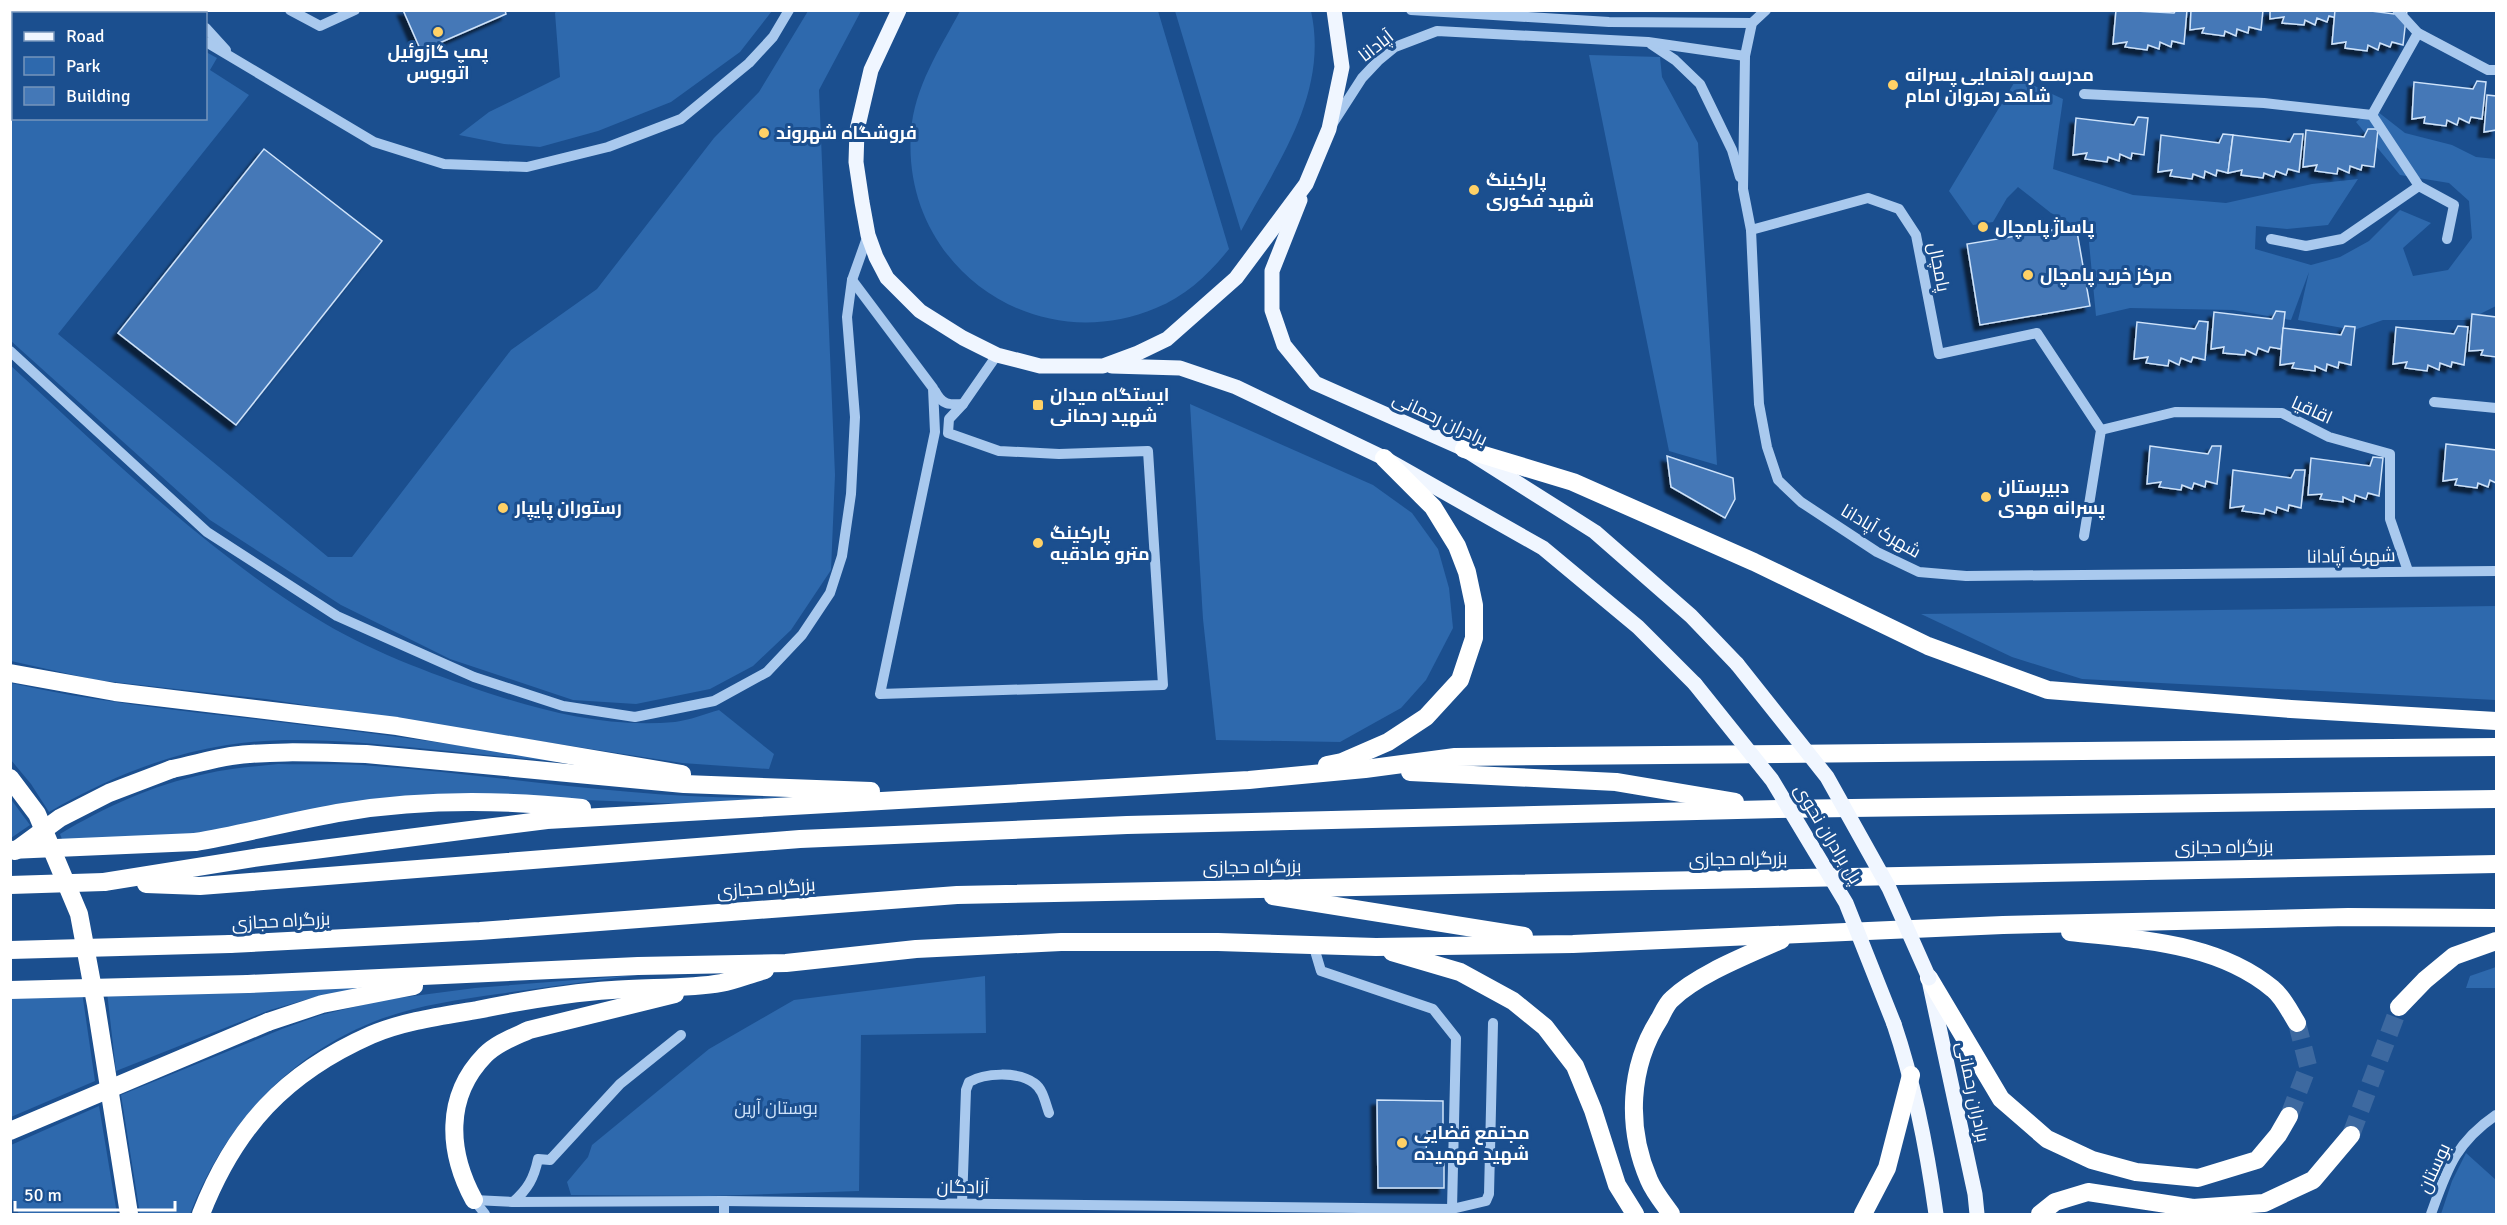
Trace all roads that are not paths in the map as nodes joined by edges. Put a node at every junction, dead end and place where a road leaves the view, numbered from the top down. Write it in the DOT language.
graph roads {
  1 [pos="290,10"];
  2 [pos="355,10"];
  3 [pos="789,10"];
  4 [pos="899,10"];
  5 [pos="1334,10"];
  6 [pos="1411,10"];
  7 [pos="1766,10"];
  8 [pos="2397,10"];
  9 [pos="1752,23"];
  10 [pos="207,29"];
  11 [pos="2418,33"];
  12 [pos="1648,42"];
  13 [pos="207,43"];
  14 [pos="1745,56"];
  15 [pos="232,57"];
  16 [pos="2496,70"];
  17 [pos="2084,94"];
  18 [pos="2372,115"];
  19 [pos="1329,129"];
  20 [pos="1306,184"];
  21 [pos="2419,186"];
  22 [pos="1743,189"];
  23 [pos="1751,230"];
  24 [pos="868,235"];
  25 [pos="2271,239"];
  26 [pos="2447,239"];
  27 [pos="852,280"];
  28 [pos="10,351"];
  29 [pos="997,355"];
  30 [pos="1103,366"];
  31 [pos="933,388"];
  32 [pos="2434,402"];
  33 [pos="963,404"];
  34 [pos="2496,408"];
  35 [pos="2101,430"];
  36 [pos="1464,449"];
  37 [pos="1384,458"];
  38 [pos="2084,536"];
  39 [pos="2496,571"];
  40 [pos="2408,572"];
  41 [pos="1737,664"];
  42 [pos="10,673"];
  43 [pos="2496,720"];
  44 [pos="2496,747"];
  45 [pos="1365,770"];
  46 [pos="10,778"];
  47 [pos="1249,780"];
  48 [pos="754,787"];
  49 [pos="996,795"];
  50 [pos="2496,799"];
  51 [pos="1778,809"];
  52 [pos="635,813"];
  53 [pos="10,852"];
  54 [pos="2496,864"];
  55 [pos="104,882"];
  56 [pos="10,885"];
  57 [pos="1221,888"];
  58 [pos="2496,918"];
  59 [pos="2003,925"];
  60 [pos="1791,935"];
  61 [pos="2496,941"];
  62 [pos="1312,944"];
  63 [pos="1573,944"];
  64 [pos="1376,947"];
  65 [pos="10,950"];
  66 [pos="786,963"];
  67 [pos="476,974"];
  68 [pos="1929,978"];
  69 [pos="720,983"];
  70 [pos="10,990"];
  71 [pos="2399,1007"];
  72 [pos="1493,1023"];
  73 [pos="2297,1023"];
  74 [pos="681,1035"];
  75 [pos="1911,1075"];
  76 [pos="1049,1113"];
  77 [pos="2496,1115"];
  78 [pos="2289,1116"];
  79 [pos="10,1131"];
  80 [pos="2351,1135"];
  81 [pos="724,1201"];
  82 [pos="513,1202"];
  83 [pos="963,1203"];
  84 [pos="474,1207"];
  85 [pos="1452,1209"];
  86 [pos="129,1215"];
  87 [pos="201,1215"];
  88 [pos="485,1215"];
  89 [pos="724,1215"];
  90 [pos="1635,1215"];
  91 [pos="1671,1215"];
  92 [pos="1863,1215"];
  93 [pos="1936,1215"];
  94 [pos="1977,1215"];
  95 [pos="2040,1215"];
  96 [pos="2432,1215"];
  1 -- 2 [label="street"];
  3 -- 15 [label="street"];
  4 -- 24 [label="main road"];
  5 -- 19 [label="main road"];
  6 -- 9 [label="street"];
  7 -- 9 [label="street"];
  8 -- 11 [label="street"];
  9 -- 14 [label="street, شهرک آپادانا"];
  10 -- 15 [label="street"];
  11 -- 16 [label="street"];
  11 -- 18 [label="street"];
  12 -- 14 [label="street, آپادانا"];
  12 -- 19 [label="street, آپادانا"];
  12 -- 22 [label="street"];
  13 -- 15 [label="street"];
  14 -- 22 [label="street, شهرک آپادانا"];
  17 -- 18 [label="street"];
  18 -- 21 [label="street"];
  19 -- 20 [label="main road"];
  20 -- 30 [label="main road"];
  20 -- 36 [label="main road, برادران رحمانی"];
  21 -- 25 [label="street"];
  21 -- 26 [label="street"];
  22 -- 23 [label="street, شهرک آپادانا"];
  23 -- 35 [label="street, پامچال"];
  23 -- 40 [label="street, شهرک آپادانا"];
  24 -- 27 [label="street"];
  24 -- 29 [label="main road"];
  27 -- 28 [label="street"];
  27 -- 31 [label="street"];
  29 -- 30 [label="main road"];
  29 -- 33 [label="street"];
  30 -- 37 [label="main road"];
  31 -- 33 [label="street"];
  31 -- 33 [label="street"];
  32 -- 34 [label="street"];
  35 -- 38 [label="street"];
  35 -- 40 [label="street, اقاقیا"];
  36 -- 41 [label="main road, برادران رحمانی"];
  36 -- 43 [label="highway"];
  37 -- 47 [label="highway"];
  37 -- 75 [label="main road, پل برادران نحوی, bridge"];
  39 -- 40 [label="street, شهرک آپادانا"];
  41 -- 68 [label="main road, پل برادران نحوی, bridge"];
  42 -- 48 [label="highway"];
  44 -- 45 [label="highway"];
  45 -- 47 [label="highway"];
  45 -- 51 [label="highway"];
  46 -- 86 [label="highway"];
  47 -- 49 [label="highway"];
  48 -- 49 [label="highway"];
  48 -- 53 [label="highway, bridge"];
  49 -- 52 [label="highway"];
  50 -- 51 [label="highway"];
  51 -- 55 [label="highway"];
  52 -- 53 [label="highway, bridge"];
  52 -- 55 [label="highway"];
  54 -- 57 [label="highway, بزرگراه حجازی"];
  55 -- 56 [label="highway, bridge"];
  57 -- 63 [label="highway"];
  57 -- 65 [label="highway, بزرگراه حجازی, bridge"];
  58 -- 59 [label="highway"];
  59 -- 60 [label="highway"];
  59 -- 73 [label="highway"];
  60 -- 63 [label="highway"];
  60 -- 91 [label="highway"];
  61 -- 71 [label="highway"];
  62 -- 64 [label="highway"];
  62 -- 66 [label="highway"];
  62 -- 85 [label="street"];
  63 -- 64 [label="highway"];
  64 -- 90 [label="highway"];
  66 -- 67 [label="highway"];
  66 -- 69 [label="highway"];
  67 -- 70 [label="highway, bridge"];
  67 -- 79 [label="highway, bridge"];
  68 -- 78 [label="highway"];
  68 -- 94 [label="main road, برادران رحمانی"];
  69 -- 84 [label="highway"];
  69 -- 87 [label="highway"];
  72 -- 85 [label="street, آزادگان"];
  74 -- 82 [label="street"];
  75 -- 92 [label="highway"];
  75 -- 93 [label="main road"];
  76 -- 83 [label="street"];
  77 -- 96 [label="street, بوستان"];
  80 -- 95 [label="highway"];
  81 -- 82 [label="street, آزادگان"];
  81 -- 83 [label="street, آزادگان"];
  81 -- 89 [label="street"];
  82 -- 84 [label="street, آزادگان"];
  83 -- 85 [label="street, آزادگان"];
  84 -- 88 [label="street"];
}
